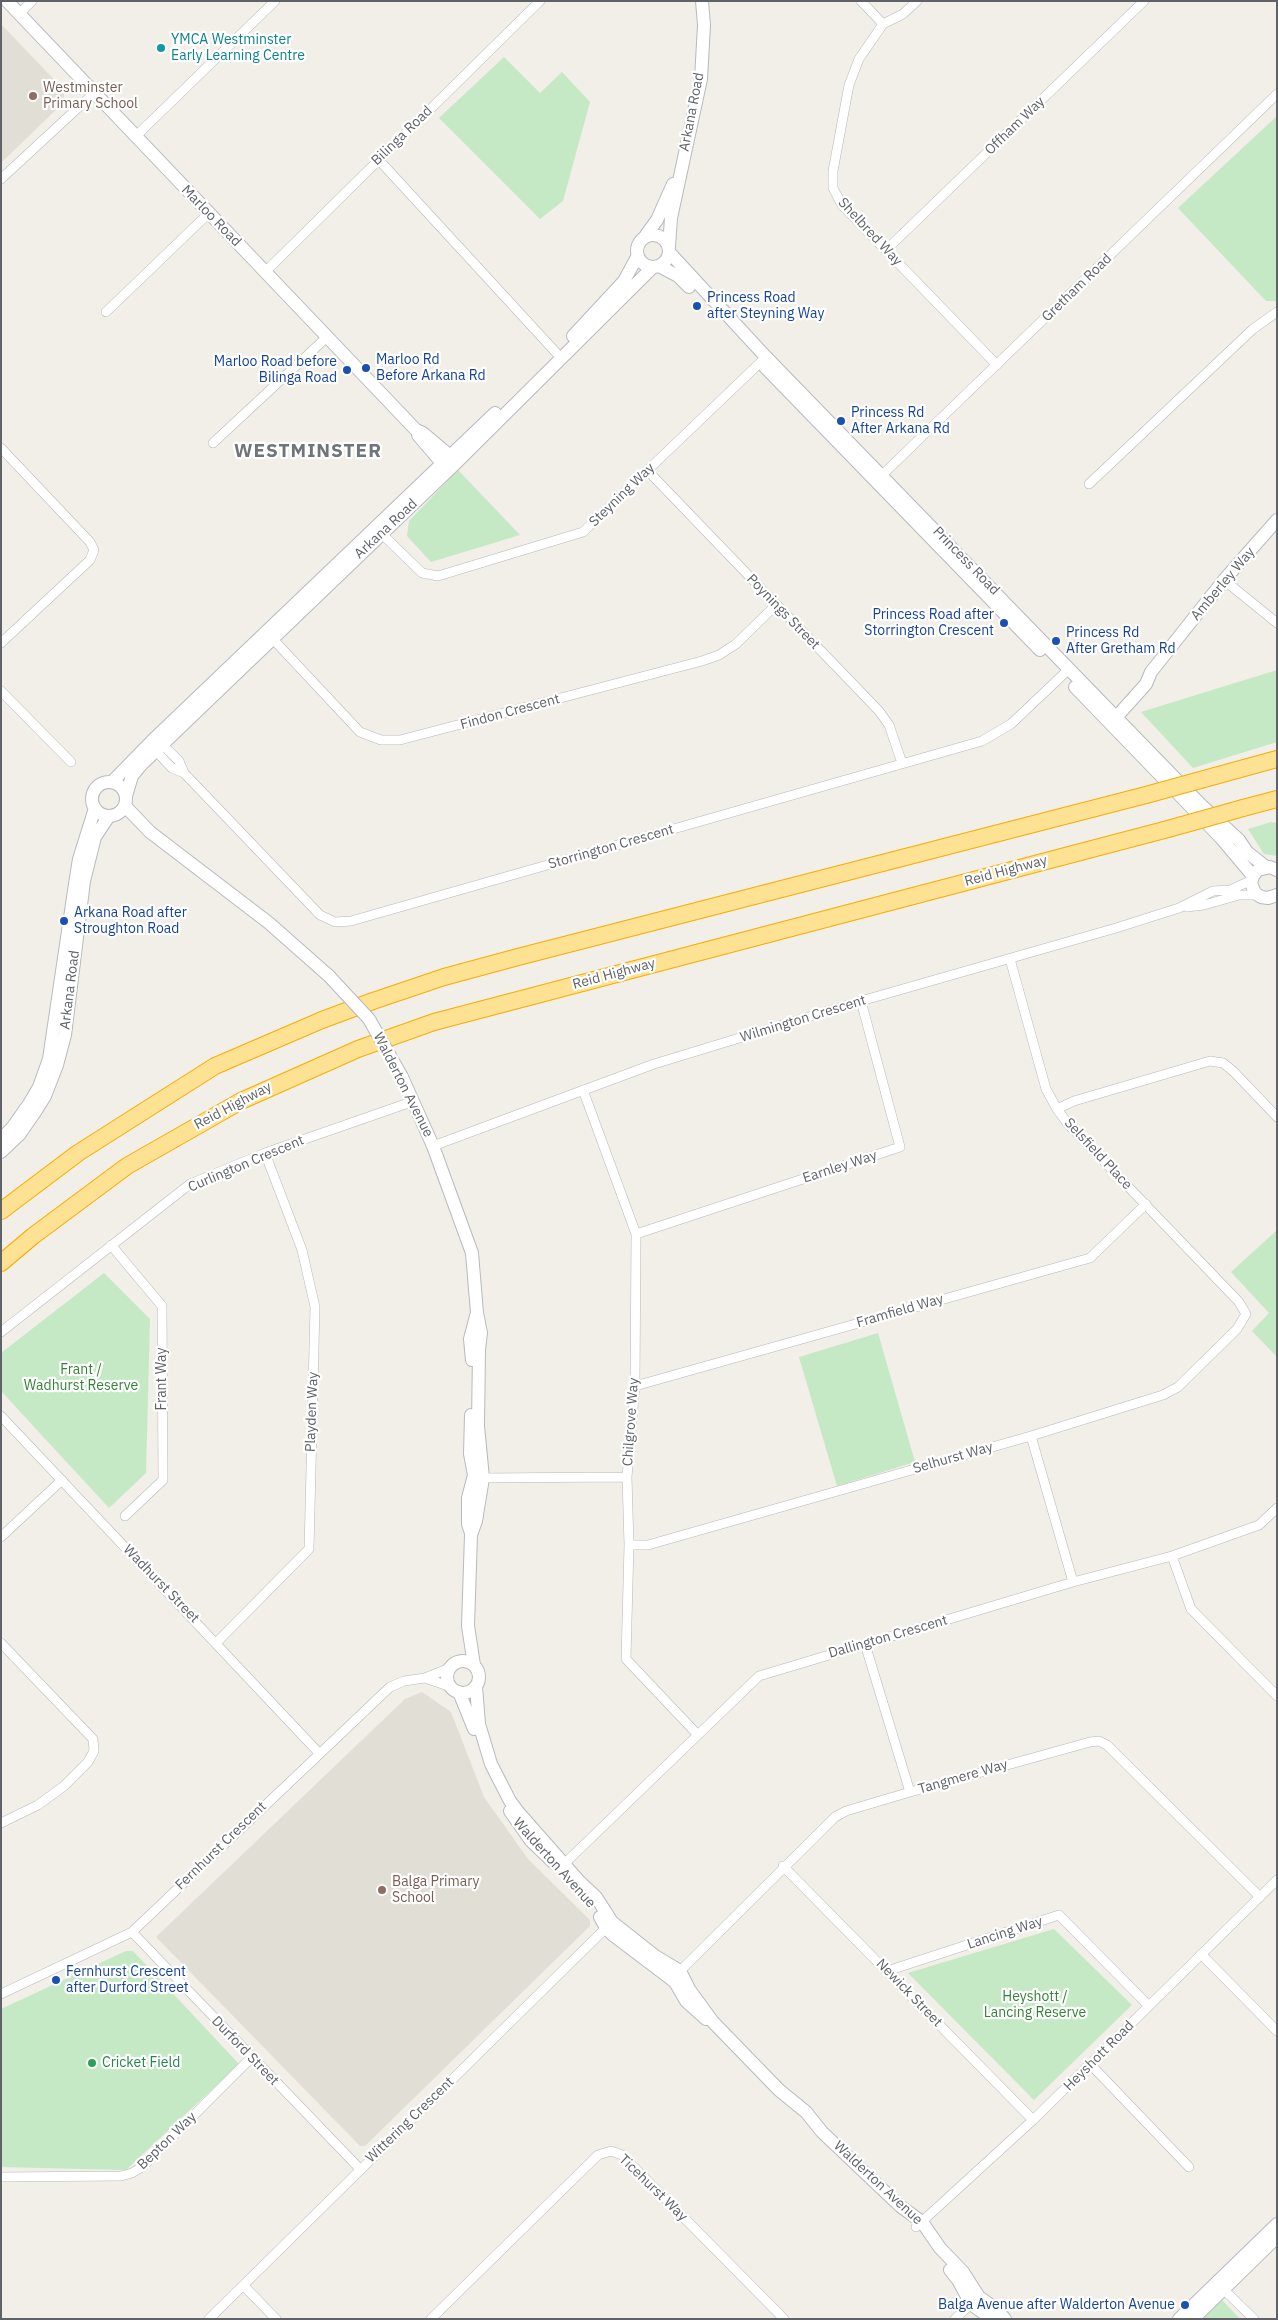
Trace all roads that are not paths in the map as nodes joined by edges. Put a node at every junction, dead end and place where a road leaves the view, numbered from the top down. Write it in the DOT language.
graph roads {
  1 [pos="7,1"];
  2 [pos="32,1"];
  3 [pos="275,1"];
  4 [pos="540,1"];
  5 [pos="702,1"];
  6 [pos="861,1"];
  7 [pos="917,1"];
  8 [pos="1144,1"];
  9 [pos="19,14"];
  10 [pos="884,24"];
  11 [pos="94,93"];
  12 [pos="1277,94"];
  13 [pos="135,137"];
  14 [pos="378,159"];
  15 [pos="682,163"];
  16 [pos="1,179"];
  17 [pos="208,214"];
  18 [pos="646,236"];
  19 [pos="669,249"];
  20 [pos="886,250"];
  21 [pos="637,257"];
  22 [pos="656,266"];
  23 [pos="265,272"];
  24 [pos="106,312"];
  25 [pos="1277,312"];
  26 [pos="327,337"];
  27 [pos="560,356"];
  28 [pos="763,359"];
  29 [pos="997,365"];
  30 [pos="213,443"];
  31 [pos="1,448"];
  32 [pos="449,463"];
  33 [pos="647,470"];
  34 [pos="879,478"];
  35 [pos="1090,484"];
  36 [pos="1277,520"];
  37 [pos="378,529"];
  38 [pos="1224,580"];
  39 [pos="776,604"];
  40 [pos="1277,623"];
  41 [pos="269,636"];
  42 [pos="1,643"];
  43 [pos="1066,671"];
  44 [pos="1,691"];
  45 [pos="1110,717"];
  46 [pos="156,744"];
  47 [pos="1277,759"];
  48 [pos="71,762"];
  49 [pos="902,763"];
  50 [pos="112,782"];
  51 [pos="1277,799"];
  52 [pos="126,801"];
  53 [pos="95,808"];
  54 [pos="112,816"];
  55 [pos="150,832"];
  56 [pos="1273,869"];
  57 [pos="1252,878"];
  58 [pos="1270,898"];
  59 [pos="1179,908"];
  60 [pos="1010,958"];
  61 [pos="861,1001"];
  62 [pos="583,1090"];
  63 [pos="414,1101"];
  64 [pos="1057,1109"];
  65 [pos="1277,1117"];
  66 [pos="1,1139"];
  67 [pos="433,1146"];
  68 [pos="1,1152"];
  69 [pos="265,1153"];
  70 [pos="1146,1204"];
  71 [pos="1,1211"];
  72 [pos="636,1234"];
  73 [pos="111,1245"];
  74 [pos="1,1263"];
  75 [pos="1246,1314"];
  76 [pos="1,1332"];
  77 [pos="635,1386"];
  78 [pos="1,1416"];
  79 [pos="1031,1436"];
  80 [pos="627,1476"];
  81 [pos="478,1478"];
  82 [pos="62,1480"];
  83 [pos="1277,1508"];
  84 [pos="125,1516"];
  85 [pos="1,1537"];
  86 [pos="629,1546"];
  87 [pos="1172,1556"];
  88 [pos="1073,1582"];
  89 [pos="468,1626"];
  90 [pos="217,1642"];
  91 [pos="1,1643"];
  92 [pos="865,1644"];
  93 [pos="454,1664"];
  94 [pos="474,1664"];
  95 [pos="425,1678"];
  96 [pos="476,1687"];
  97 [pos="455,1689"];
  98 [pos="1277,1696"];
  99 [pos="697,1734"];
  100 [pos="318,1753"];
  101 [pos="910,1792"];
  102 [pos="1,1823"];
  103 [pos="561,1866"];
  104 [pos="783,1866"];
  105 [pos="1277,1880"];
  106 [pos="1260,1896"];
  107 [pos="609,1925"];
  108 [pos="132,1932"];
  109 [pos="1202,1954"];
  110 [pos="887,1971"];
  111 [pos="676,1975"];
  112 [pos="1,1994"];
  113 [pos="1149,2006"];
  114 [pos="1277,2031"];
  115 [pos="251,2058"];
  116 [pos="1090,2064"];
  117 [pos="1033,2120"];
  118 [pos="1190,2167"];
  119 [pos="360,2169"];
  120 [pos="1,2177"];
  121 [pos="919,2224"];
  122 [pos="1277,2224"];
  123 [pos="1277,2237"];
  124 [pos="244,2286"];
  125 [pos="1220,2286"];
  126 [pos="975,2300"];
  127 [pos="209,2319"];
  128 [pos="276,2319"];
  129 [pos="431,2319"];
  130 [pos="784,2319"];
  131 [pos="955,2319"];
  132 [pos="992,2319"];
  133 [pos="1006,2319"];
  134 [pos="1179,2319"];
  135 [pos="1193,2319"];
  136 [pos="1254,2319"];
  1 -- 9 [label="street, Marloo Road"];
  2 -- 9 [label="street"];
  3 -- 13 [label="street"];
  4 -- 14 [label="street, Bilinga Road"];
  5 -- 15 [label="street, Arkana Road"];
  6 -- 10 [label="street"];
  7 -- 10 [label="street, Shelbred Way"];
  8 -- 20 [label="street, Offham Way"];
  9 -- 11 [label="street, Marloo Road"];
  10 -- 20 [label="street, Shelbred Way"];
  11 -- 13 [label="street, Marloo Road"];
  11 -- 16 [label="street"];
  12 -- 29 [label="street, Gretham Road"];
  13 -- 17 [label="street, Marloo Road"];
  14 -- 23 [label="street, Bilinga Road"];
  14 -- 27 [label="street"];
  15 -- 18 [label="street, Arkana Road"];
  15 -- 19 [label="street, Arkana Road"];
  17 -- 23 [label="street, Marloo Road"];
  17 -- 24 [label="street"];
  18 -- 19 [label="street"];
  18 -- 21 [label="street"];
  19 -- 22 [label="street"];
  19 -- 28 [label="street, Princess Road"];
  20 -- 29 [label="street, Shelbred Way"];
  21 -- 22 [label="street"];
  21 -- 27 [label="street, Arkana Road"];
  22 -- 27 [label="street, Arkana Road"];
  22 -- 28 [label="street, Princess Road"];
  23 -- 26 [label="street, Marloo Road"];
  25 -- 35 [label="street"];
  26 -- 30 [label="street"];
  26 -- 32 [label="street, Marloo Road"];
  27 -- 32 [label="street, Arkana Road"];
  28 -- 33 [label="street, Steyning Way"];
  28 -- 34 [label="street, Princess Road"];
  29 -- 34 [label="street, Gretham Road"];
  31 -- 42 [label="street"];
  32 -- 37 [label="street, Arkana Road"];
  33 -- 37 [label="street, Steyning Way"];
  33 -- 39 [label="street, Poynings Street"];
  34 -- 43 [label="street, Princess Road"];
  36 -- 38 [label="street, Amberley Way"];
  37 -- 41 [label="street, Arkana Road"];
  38 -- 40 [label="street"];
  38 -- 45 [label="street, Amberley Way"];
  39 -- 41 [label="street, Findon Crescent"];
  39 -- 49 [label="street, Poynings Street"];
  41 -- 46 [label="street, Arkana Road"];
  43 -- 45 [label="street, Princess Road"];
  43 -- 49 [label="street, Storrington Crescent"];
  44 -- 48 [label="street"];
  45 -- 56 [label="street, Princess Road"];
  45 -- 57 [label="street, Princess Road"];
  46 -- 49 [label="street, Storrington Crescent"];
  46 -- 50 [label="street, Arkana Road"];
  46 -- 52 [label="street, Arkana Road"];
  47 -- 71 [label="highway, bridge"];
  50 -- 52 [label="street"];
  50 -- 53 [label="street"];
  51 -- 74 [label="highway, Reid Highway, bridge"];
  52 -- 54 [label="street"];
  52 -- 55 [label="street, Walderton Avenue"];
  53 -- 54 [label="street"];
  53 -- 66 [label="street, Arkana Road"];
  54 -- 55 [label="street, Walderton Avenue"];
  54 -- 68 [label="street, Arkana Road"];
  55 -- 63 [label="street, Walderton Avenue, bridge"];
  56 -- 57 [label="street"];
  57 -- 58 [label="street, Princess Road"];
  57 -- 59 [label="street, Wilmington Crescent"];
  58 -- 59 [label="street, Wilmington Crescent"];
  59 -- 60 [label="street, Wilmington Crescent"];
  60 -- 61 [label="street, Wilmington Crescent"];
  60 -- 64 [label="street, Selsfield Place"];
  61 -- 62 [label="street, Wilmington Crescent"];
  61 -- 72 [label="street, Earnley Way"];
  62 -- 67 [label="street, Wilmington Crescent"];
  62 -- 72 [label="street, Chilgrove Way"];
  63 -- 67 [label="street, Walderton Avenue"];
  63 -- 69 [label="street, Curlington Crescent"];
  64 -- 65 [label="street"];
  64 -- 70 [label="street, Selsfield Place"];
  67 -- 81 [label="street, Walderton Avenue"];
  69 -- 73 [label="street, Curlington Crescent"];
  69 -- 90 [label="street, Playden Way"];
  70 -- 75 [label="street, Selsfield Place"];
  70 -- 77 [label="street, Framfield Way"];
  72 -- 77 [label="street, Chilgrove Way"];
  73 -- 76 [label="street, Curlington Crescent"];
  73 -- 84 [label="street, Frant Way"];
  75 -- 79 [label="street, Selhurst Way"];
  77 -- 80 [label="street, Chilgrove Way"];
  78 -- 82 [label="street, Wadhurst Street"];
  79 -- 86 [label="street, Selhurst Way"];
  79 -- 88 [label="street"];
  80 -- 81 [label="street"];
  80 -- 86 [label="street, Chilgrove Way"];
  81 -- 89 [label="street, Walderton Avenue"];
  82 -- 85 [label="street"];
  82 -- 90 [label="street, Wadhurst Street"];
  83 -- 87 [label="street, Dallington Crescent"];
  86 -- 99 [label="street, Chilgrove Way"];
  87 -- 88 [label="street, Dallington Crescent"];
  87 -- 98 [label="street"];
  88 -- 92 [label="street, Dallington Crescent"];
  89 -- 93 [label="street, Walderton Avenue"];
  89 -- 94 [label="street, Walderton Avenue"];
  90 -- 100 [label="street, Wadhurst Street"];
  91 -- 102 [label="street"];
  92 -- 99 [label="street, Dallington Crescent"];
  92 -- 101 [label="street"];
  93 -- 94 [label="street"];
  93 -- 95 [label="street, Fernhurst Crescent"];
  93 -- 97 [label="street"];
  94 -- 96 [label="street"];
  95 -- 97 [label="street, Fernhurst Crescent"];
  95 -- 100 [label="street, Fernhurst Crescent"];
  96 -- 97 [label="street"];
  96 -- 103 [label="street, Walderton Avenue"];
  97 -- 103 [label="street, Walderton Avenue"];
  99 -- 103 [label="street, Dallington Crescent"];
  100 -- 108 [label="street, Fernhurst Crescent"];
  101 -- 104 [label="street, Tangmere Way"];
  101 -- 106 [label="street, Tangmere Way"];
  103 -- 107 [label="street, Walderton Avenue"];
  104 -- 110 [label="street, Newick Street"];
  104 -- 111 [label="street, Tangmere Way"];
  105 -- 106 [label="street, Heyshott Road"];
  106 -- 109 [label="street, Heyshott Road"];
  107 -- 111 [label="street, Walderton Avenue"];
  107 -- 119 [label="street, Wittering Crescent"];
  108 -- 112 [label="street, Fernhurst Crescent"];
  108 -- 115 [label="street, Durford Street"];
  109 -- 113 [label="street, Heyshott Road"];
  109 -- 114 [label="street"];
  110 -- 113 [label="street, Lancing Way"];
  110 -- 117 [label="street, Newick Street"];
  111 -- 121 [label="street, Walderton Avenue"];
  113 -- 116 [label="street, Heyshott Road"];
  115 -- 119 [label="street, Durford Street"];
  115 -- 120 [label="street, Bepton Way"];
  116 -- 117 [label="street, Heyshott Road"];
  116 -- 118 [label="street"];
  117 -- 121 [label="street, Heyshott Road"];
  119 -- 124 [label="street, Wittering Crescent"];
  121 -- 126 [label="street, Walderton Avenue"];
  122 -- 125 [label="street"];
  123 -- 125 [label="street"];
  124 -- 127 [label="street, Wittering Crescent"];
  124 -- 128 [label="street"];
  125 -- 134 [label="street"];
  125 -- 135 [label="street"];
  125 -- 136 [label="street"];
  126 -- 131 [label="street"];
  126 -- 132 [label="street, Walderton Avenue"];
  126 -- 133 [label="street, Walderton Avenue"];
  129 -- 130 [label="street, Ticehurst Way"];
}
